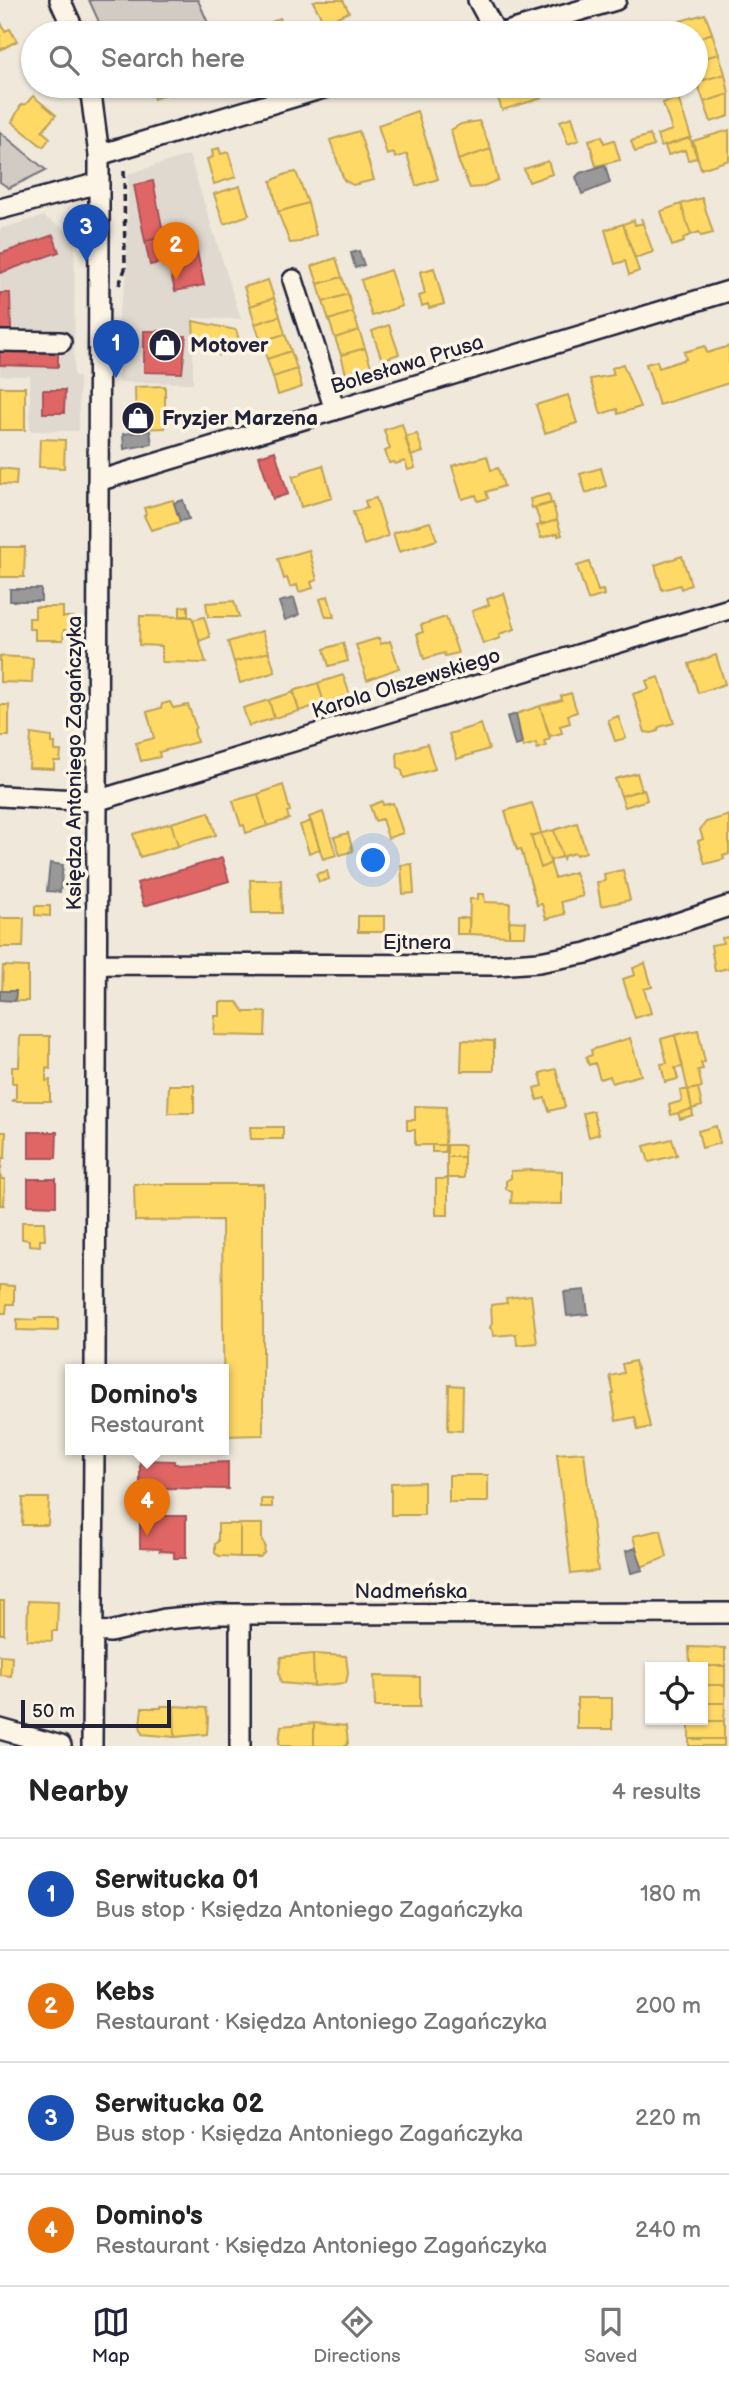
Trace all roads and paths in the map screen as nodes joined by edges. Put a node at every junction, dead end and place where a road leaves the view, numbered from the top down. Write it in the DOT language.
graph roads {
  1 [pos="60,0"];
  2 [pos="478,0"];
  3 [pos="616,0"];
  4 [pos="70,21"];
  5 [pos="489,21"];
  6 [pos="544,21"];
  7 [pos="92,98"];
  8 [pos="290,98"];
  9 [pos="99,155"];
  10 [pos="99,183"];
  11 [pos="0,209"];
  12 [pos="293,280"];
  13 [pos="729,291"];
  14 [pos="0,341"];
  15 [pos="61,342"];
  16 [pos="335,410"];
  17 [pos="98,481"];
  18 [pos="729,609"];
  19 [pos="0,796"];
  20 [pos="96,801"];
  21 [pos="729,906"];
  22 [pos="97,964"];
  23 [pos="95,1364"];
  24 [pos="94,1455"];
  25 [pos="729,1613"];
  26 [pos="240,1614"];
  27 [pos="94,1631"];
  28 [pos="0,1729"];
  29 [pos="61,1746"];
  30 [pos="92,1746"];
  31 [pos="240,1746"];
  1 -- 4 [label="street"];
  2 -- 5 [label="street"];
  3 -- 6 [label="street"];
  7 -- 9 [label="street, Księdza Antoniego Zagańczyka"];
  8 -- 9 [label="street"];
  9 -- 10 [label="street, Księdza Antoniego Zagańczyka"];
  10 -- 11 [label="street"];
  10 -- 17 [label="street, Księdza Antoniego Zagańczyka"];
  12 -- 16 [label="street"];
  13 -- 16 [label="street, Bolesława Prusa"];
  14 -- 15 [label="street"];
  16 -- 17 [label="street, Bolesława Prusa"];
  17 -- 20 [label="street, Księdza Antoniego Zagańczyka"];
  18 -- 20 [label="street, Karola Olszewskiego"];
  19 -- 20 [label="street, Karola Olszewskiego"];
  20 -- 22 [label="street, Księdza Antoniego Zagańczyka"];
  21 -- 22 [label="street, Ejtnera"];
  22 -- 23 [label="street, Księdza Antoniego Zagańczyka"];
  24 -- 27 [label="street"];
  25 -- 26 [label="street, Nadmeńska"];
  26 -- 27 [label="street, Nadmeńska"];
  26 -- 31 [label="street"];
  27 -- 30 [label="street"];
  28 -- 29 [label="street"];
}
